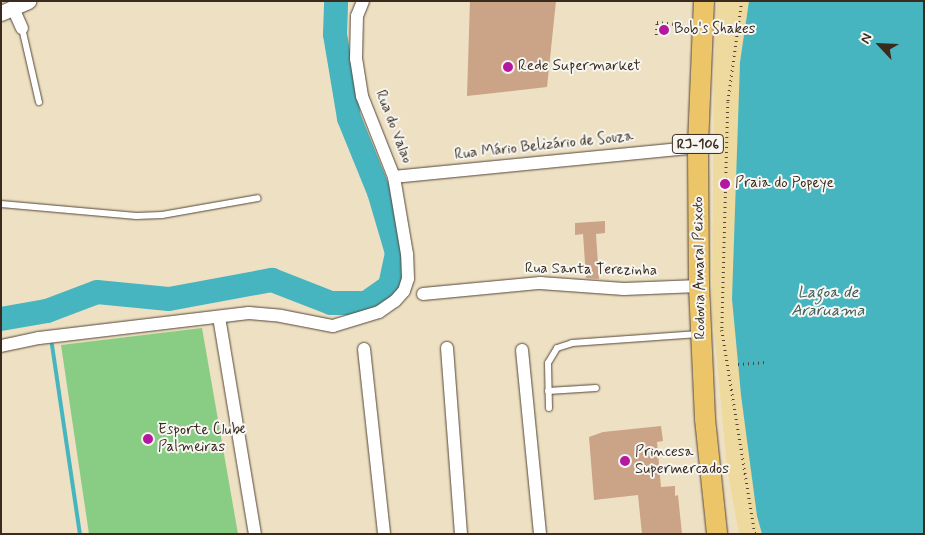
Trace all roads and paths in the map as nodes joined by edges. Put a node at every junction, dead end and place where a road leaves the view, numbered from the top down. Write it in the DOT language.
graph roads {
  1 [pos="28,1"];
  2 [pos="363,1"];
  3 [pos="704,1"];
  4 [pos="742,1"];
  5 [pos="7,10"];
  6 [pos="703,26"];
  7 [pos="22,28"];
  8 [pos="656,35"];
  9 [pos="39,102"];
  10 [pos="698,147"];
  11 [pos="394,177"];
  12 [pos="258,198"];
  13 [pos="1,204"];
  14 [pos="699,286"];
  15 [pos="423,294"];
  16 [pos="219,317"];
  17 [pos="700,334"];
  18 [pos="1,346"];
  19 [pos="448,348"];
  20 [pos="364,349"];
  21 [pos="522,350"];
  22 [pos="765,362"];
  23 [pos="738,364"];
  24 [pos="596,388"];
  25 [pos="548,391"];
  26 [pos="549,408"];
  27 [pos="255,534"];
  28 [pos="384,534"];
  29 [pos="461,534"];
  30 [pos="540,534"];
  31 [pos="717,534"];
  32 [pos="755,534"];
  1 -- 5 [label="street"];
  2 -- 11 [label="street, Rua do Valao"];
  3 -- 6 [label="highway, Rodovia Amaral Peixoto / RJ-106"];
  4 -- 32 [label="path"];
  5 -- 7 [label="street"];
  6 -- 8 [label="path"];
  6 -- 10 [label="highway, Rodovia Amaral Peixoto / RJ-106"];
  7 -- 9 [label="lane"];
  10 -- 11 [label="street, Rua Mário Belizário de Souza"];
  10 -- 14 [label="highway, Rodovia Amaral Peixoto / RJ-106"];
  11 -- 16 [label="street, Rua do Valao"];
  12 -- 13 [label="lane"];
  14 -- 15 [label="street, Rua Santa Terezinha"];
  14 -- 17 [label="highway, Rodovia Amaral Peixoto / RJ-106"];
  16 -- 18 [label="street, Rua do Valao"];
  16 -- 27 [label="street"];
  17 -- 25 [label="lane"];
  17 -- 31 [label="highway, Rodovia Amaral Peixoto / RJ-106"];
  19 -- 29 [label="street"];
  20 -- 28 [label="street"];
  21 -- 30 [label="street"];
  22 -- 23 [label="path"];
  24 -- 25 [label="lane"];
  25 -- 26 [label="lane"];
}
